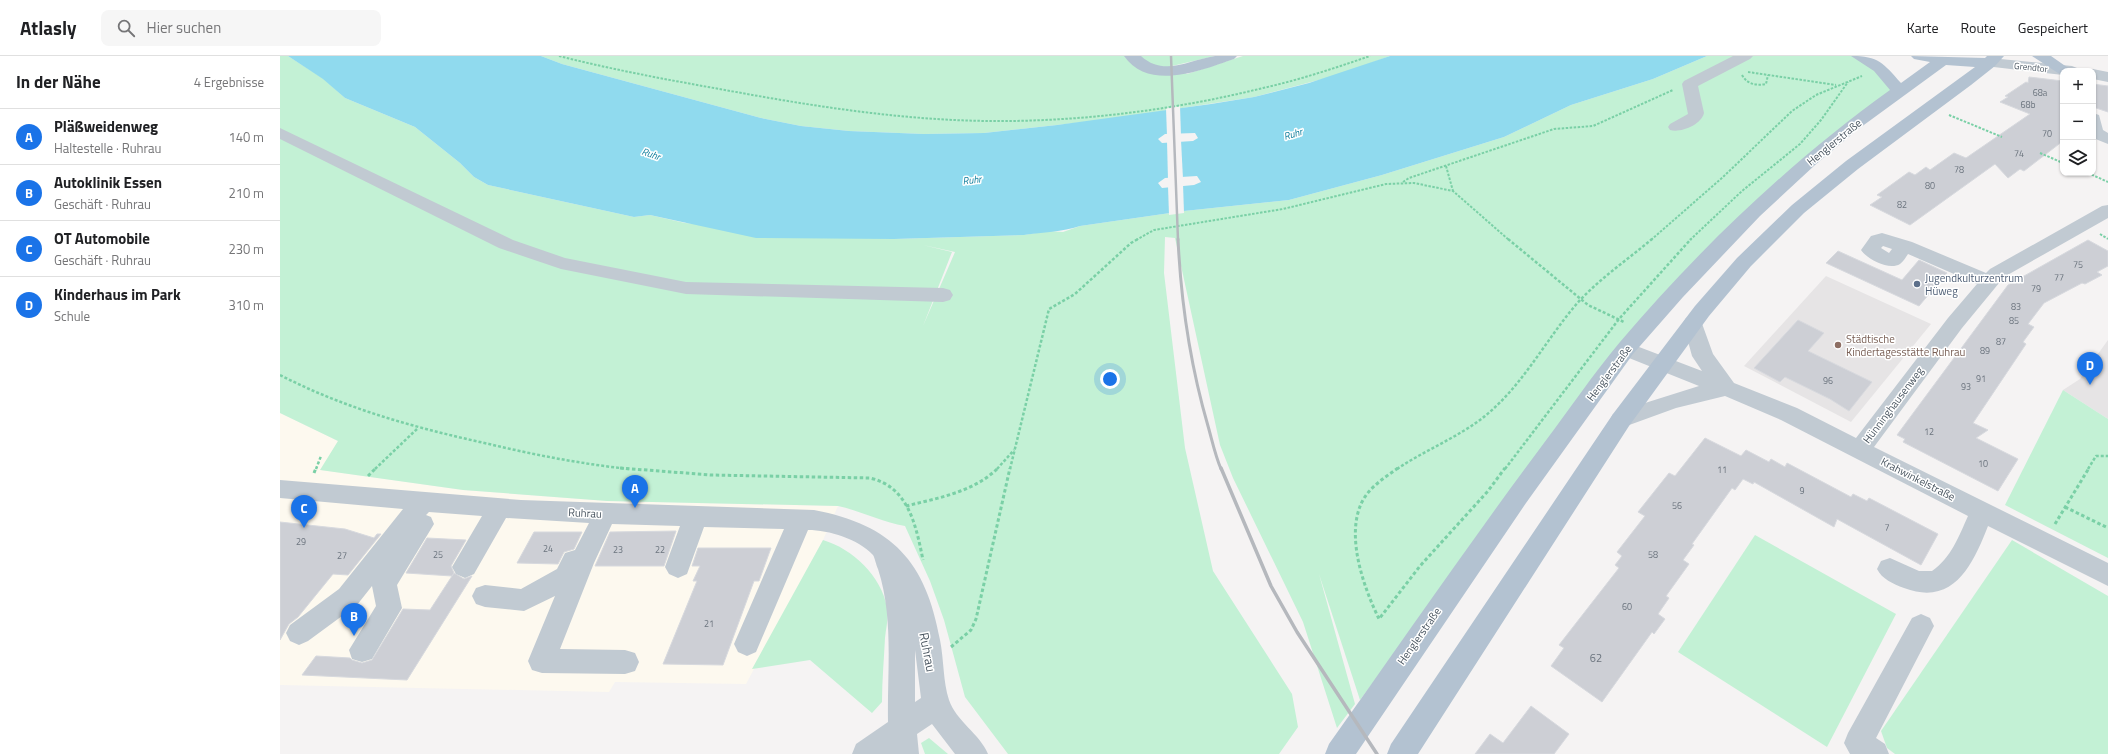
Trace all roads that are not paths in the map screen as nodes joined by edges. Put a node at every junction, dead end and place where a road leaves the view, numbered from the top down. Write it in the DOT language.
graph roads {
  1 [pos="1132,56"];
  2 [pos="1229,56"];
  3 [pos="1745,56"];
  4 [pos="1859,56"];
  5 [pos="1919,56"];
  6 [pos="2040,56"];
  7 [pos="1955,58"];
  8 [pos="1993,59"];
  9 [pos="2064,68"];
  10 [pos="2060,69"];
  11 [pos="1975,75"];
  12 [pos="2096,75"];
  13 [pos="2108,77"];
  14 [pos="1899,91"];
  15 [pos="1676,127"];
  16 [pos="280,133"];
  17 [pos="2096,133"];
  18 [pos="2108,138"];
  19 [pos="2108,210"];
  20 [pos="1905,246"];
  21 [pos="1989,282"];
  22 [pos="943,295"];
  23 [pos="1693,323"];
  24 [pos="1626,350"];
  25 [pos="1662,364"];
  26 [pos="1726,388"];
  27 [pos="1621,420"];
  28 [pos="1860,449"];
  29 [pos="280,489"];
  30 [pos="429,503"];
  31 [pos="500,508"];
  32 [pos="1982,512"];
  33 [pos="600,514"];
  34 [pos="695,517"];
  35 [pos="800,520"];
  36 [pos="883,550"];
  37 [pos="465,567"];
  38 [pos="678,567"];
  39 [pos="1890,569"];
  40 [pos="2108,575"];
  41 [pos="485,596"];
  42 [pos="1921,626"];
  43 [pos="299,633"];
  44 [pos="747,644"];
  45 [pos="362,650"];
  46 [pos="625,662"];
  47 [pos="936,704"];
  48 [pos="903,741"];
  49 [pos="866,754"];
  50 [pos="974,754"];
  51 [pos="1338,754"];
  52 [pos="1401,754"];
  53 [pos="1875,754"];
  1 -- 2 [label="main road"];
  3 -- 15 [label="street"];
  4 -- 14 [label="main road"];
  5 -- 7 [label="main road"];
  6 -- 9 [label="main road"];
  7 -- 8 [label="main road"];
  7 -- 11 [label="main road"];
  7 -- 14 [label="main road, Henglerstraße"];
  8 -- 10 [label="street, Grendtor"];
  8 -- 11 [label="main road"];
  11 -- 23 [label="main road"];
  12 -- 13 [label="street"];
  14 -- 24 [label="main road, Henglerstraße"];
  16 -- 22 [label="street"];
  17 -- 18 [label="street"];
  19 -- 21 [label="street, Hünninghausenweg"];
  20 -- 21 [label="street"];
  21 -- 28 [label="street, Hünninghausenweg"];
  23 -- 25 [label="main road"];
  23 -- 26 [label="street"];
  24 -- 25 [label="street, Krahwinkelstraße"];
  24 -- 51 [label="main road, Henglerstraße"];
  25 -- 26 [label="street, Krahwinkelstraße"];
  25 -- 27 [label="main road"];
  26 -- 27 [label="street"];
  26 -- 28 [label="street, Krahwinkelstraße"];
  27 -- 52 [label="main road"];
  28 -- 32 [label="street, Krahwinkelstraße"];
  29 -- 30 [label="street, Ruhrau"];
  30 -- 31 [label="street, Ruhrau"];
  30 -- 43 [label="street"];
  30 -- 45 [label="street"];
  31 -- 33 [label="street, Ruhrau"];
  31 -- 37 [label="street"];
  32 -- 39 [label="street"];
  32 -- 40 [label="street, Krahwinkelstraße"];
  33 -- 34 [label="street, Ruhrau"];
  33 -- 41 [label="street"];
  33 -- 46 [label="street"];
  34 -- 35 [label="street, Ruhrau"];
  34 -- 38 [label="street"];
  35 -- 36 [label="street, Ruhrau"];
  35 -- 44 [label="street"];
  36 -- 47 [label="street, Ruhrau"];
  36 -- 48 [label="street, Ruhrau"];
  42 -- 53 [label="street"];
  47 -- 48 [label="street"];
  47 -- 50 [label="street"];
  48 -- 49 [label="street"];
}
